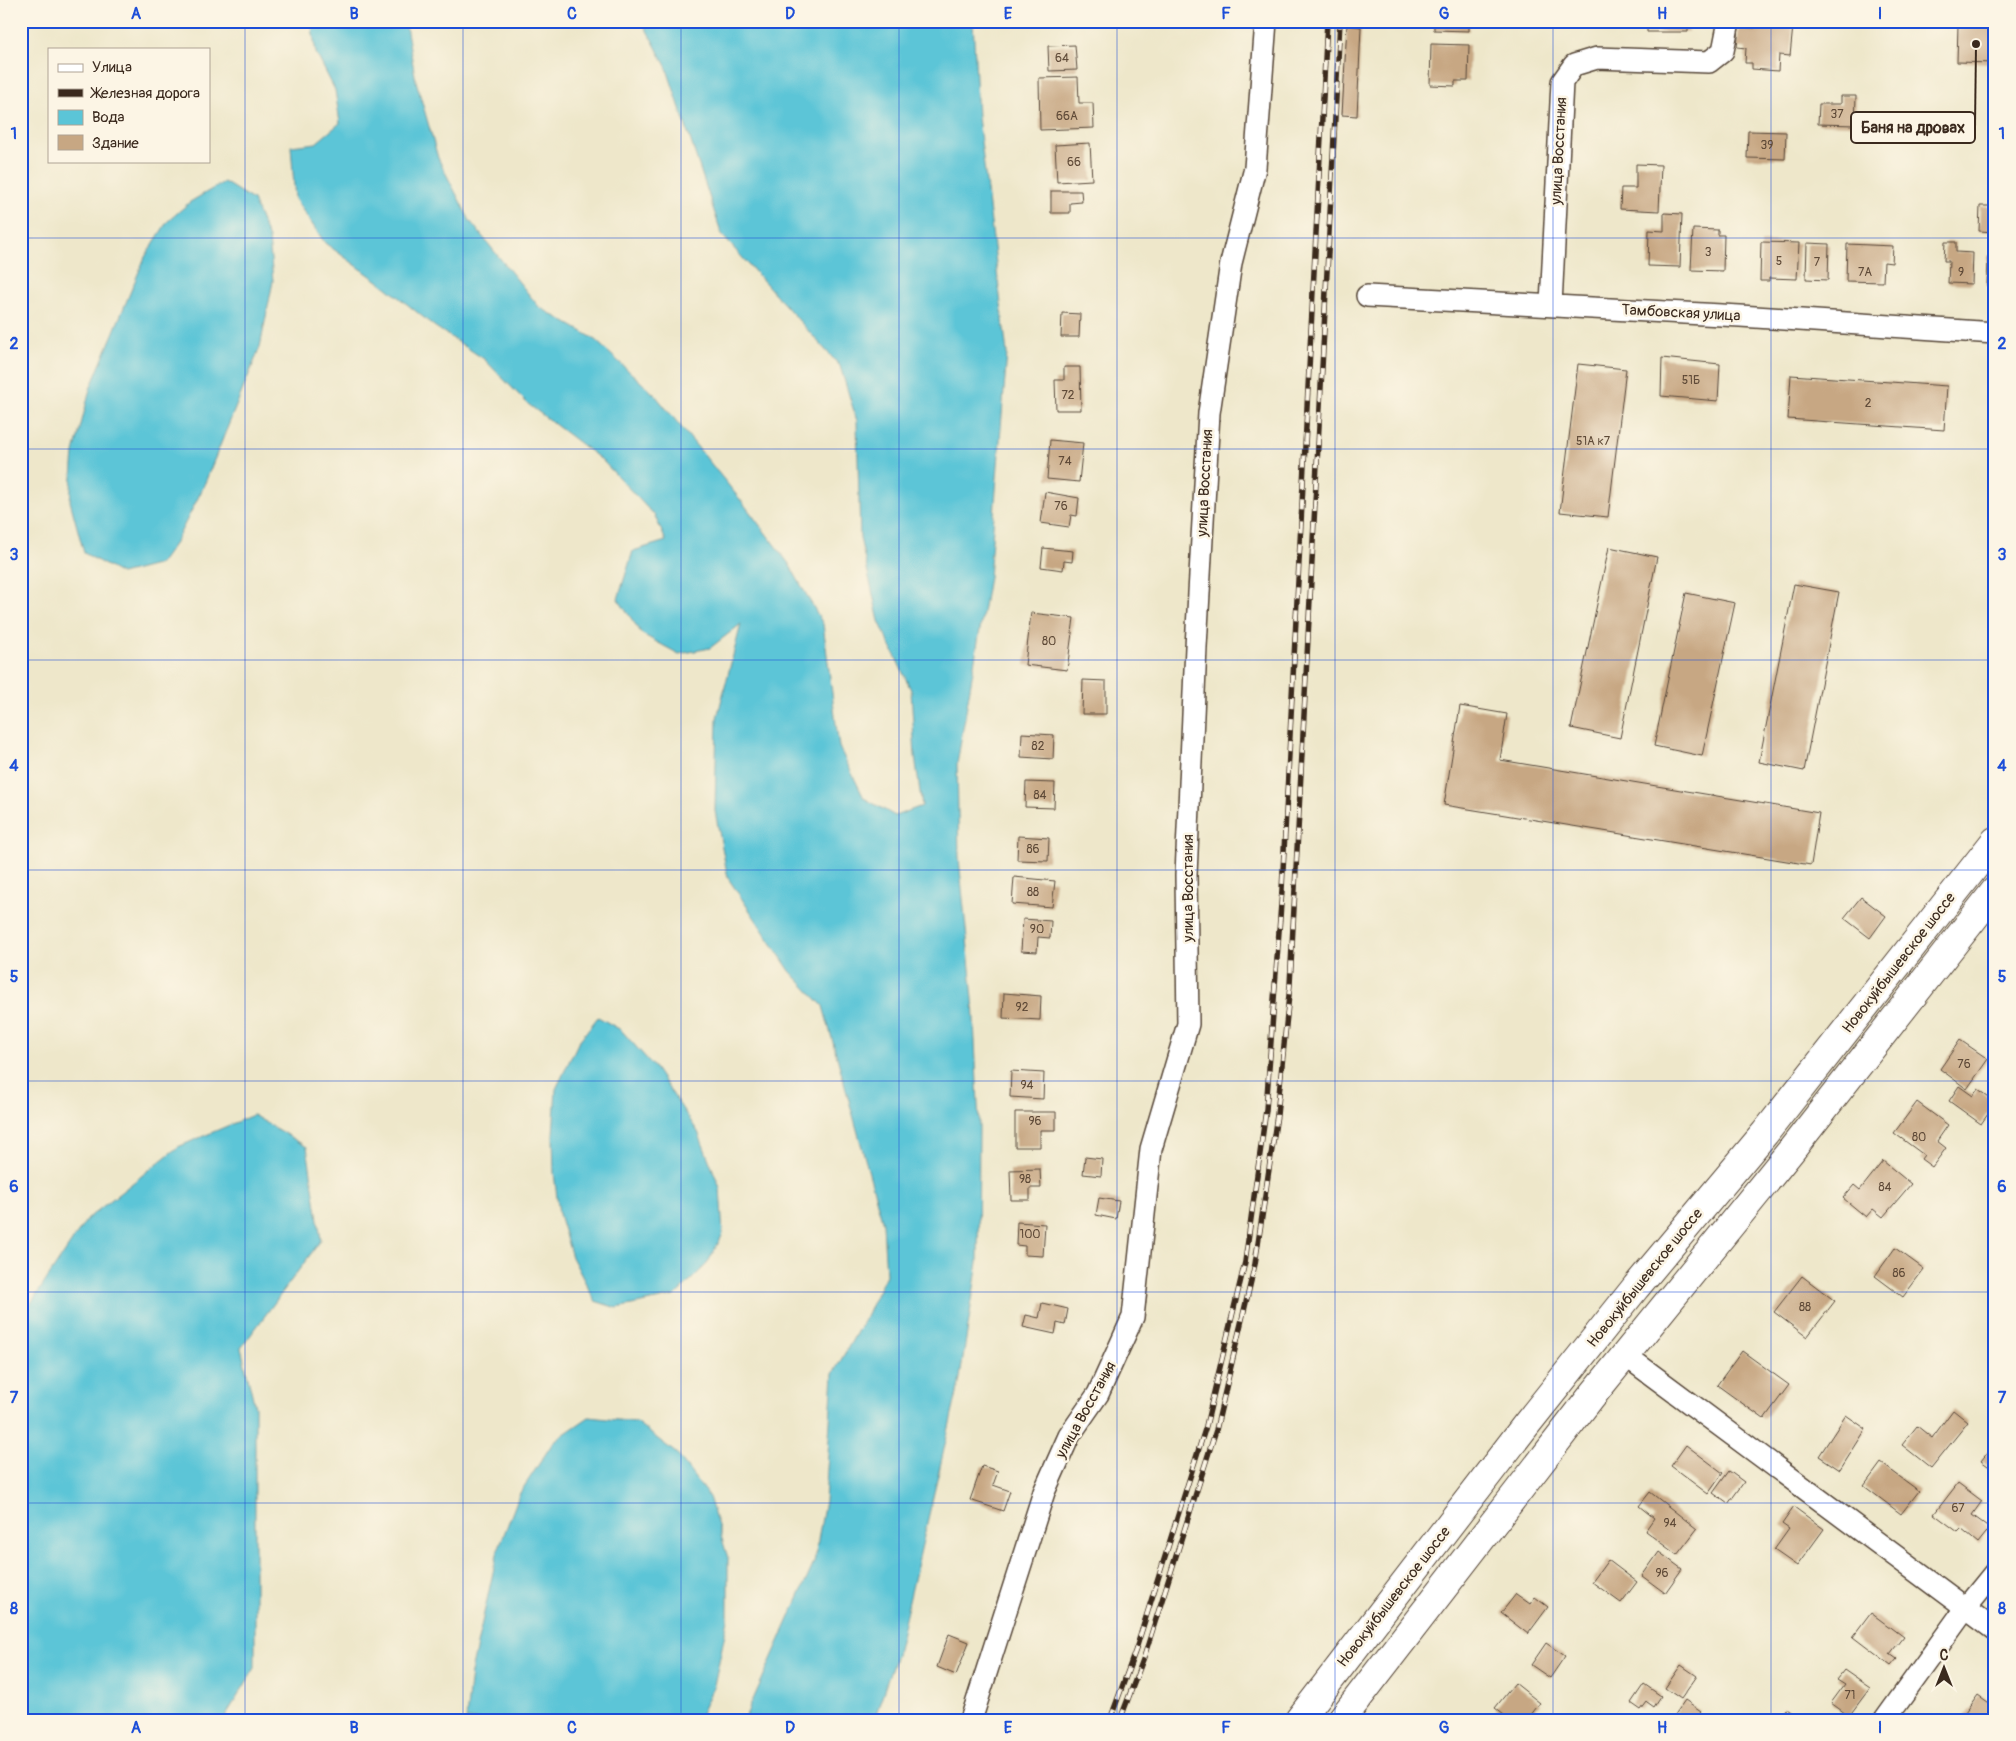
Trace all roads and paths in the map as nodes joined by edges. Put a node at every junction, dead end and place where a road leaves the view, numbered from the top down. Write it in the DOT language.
graph roads {
  1 [pos="1266,21"];
  2 [pos="1729,21"];
  3 [pos="1367,296"];
  4 [pos="1551,305"];
  5 [pos="1995,333"];
  6 [pos="1995,841"];
  7 [pos="1995,891"];
  8 [pos="1626,1355"];
  9 [pos="1995,1572"];
  10 [pos="1965,1609"];
  11 [pos="1995,1630"];
  12 [pos="971,1720"];
  13 [pos="1300,1720"];
  14 [pos="1341,1720"];
  15 [pos="1886,1720"];
  1 -- 12 [label="street, улица Восстания"];
  2 -- 4 [label="street, улица Восстания"];
  3 -- 4 [label="street, Тамбовская улица"];
  4 -- 5 [label="street, Тамбовская улица"];
  6 -- 13 [label="main road, Новокуйбышевское шоссе"];
  7 -- 8 [label="main road, Новокуйбышевское шоссе"];
  8 -- 10 [label="street"];
  8 -- 14 [label="main road, Новокуйбышевское шоссе"];
  9 -- 10 [label="street"];
  10 -- 11 [label="street"];
  10 -- 15 [label="street"];
}
